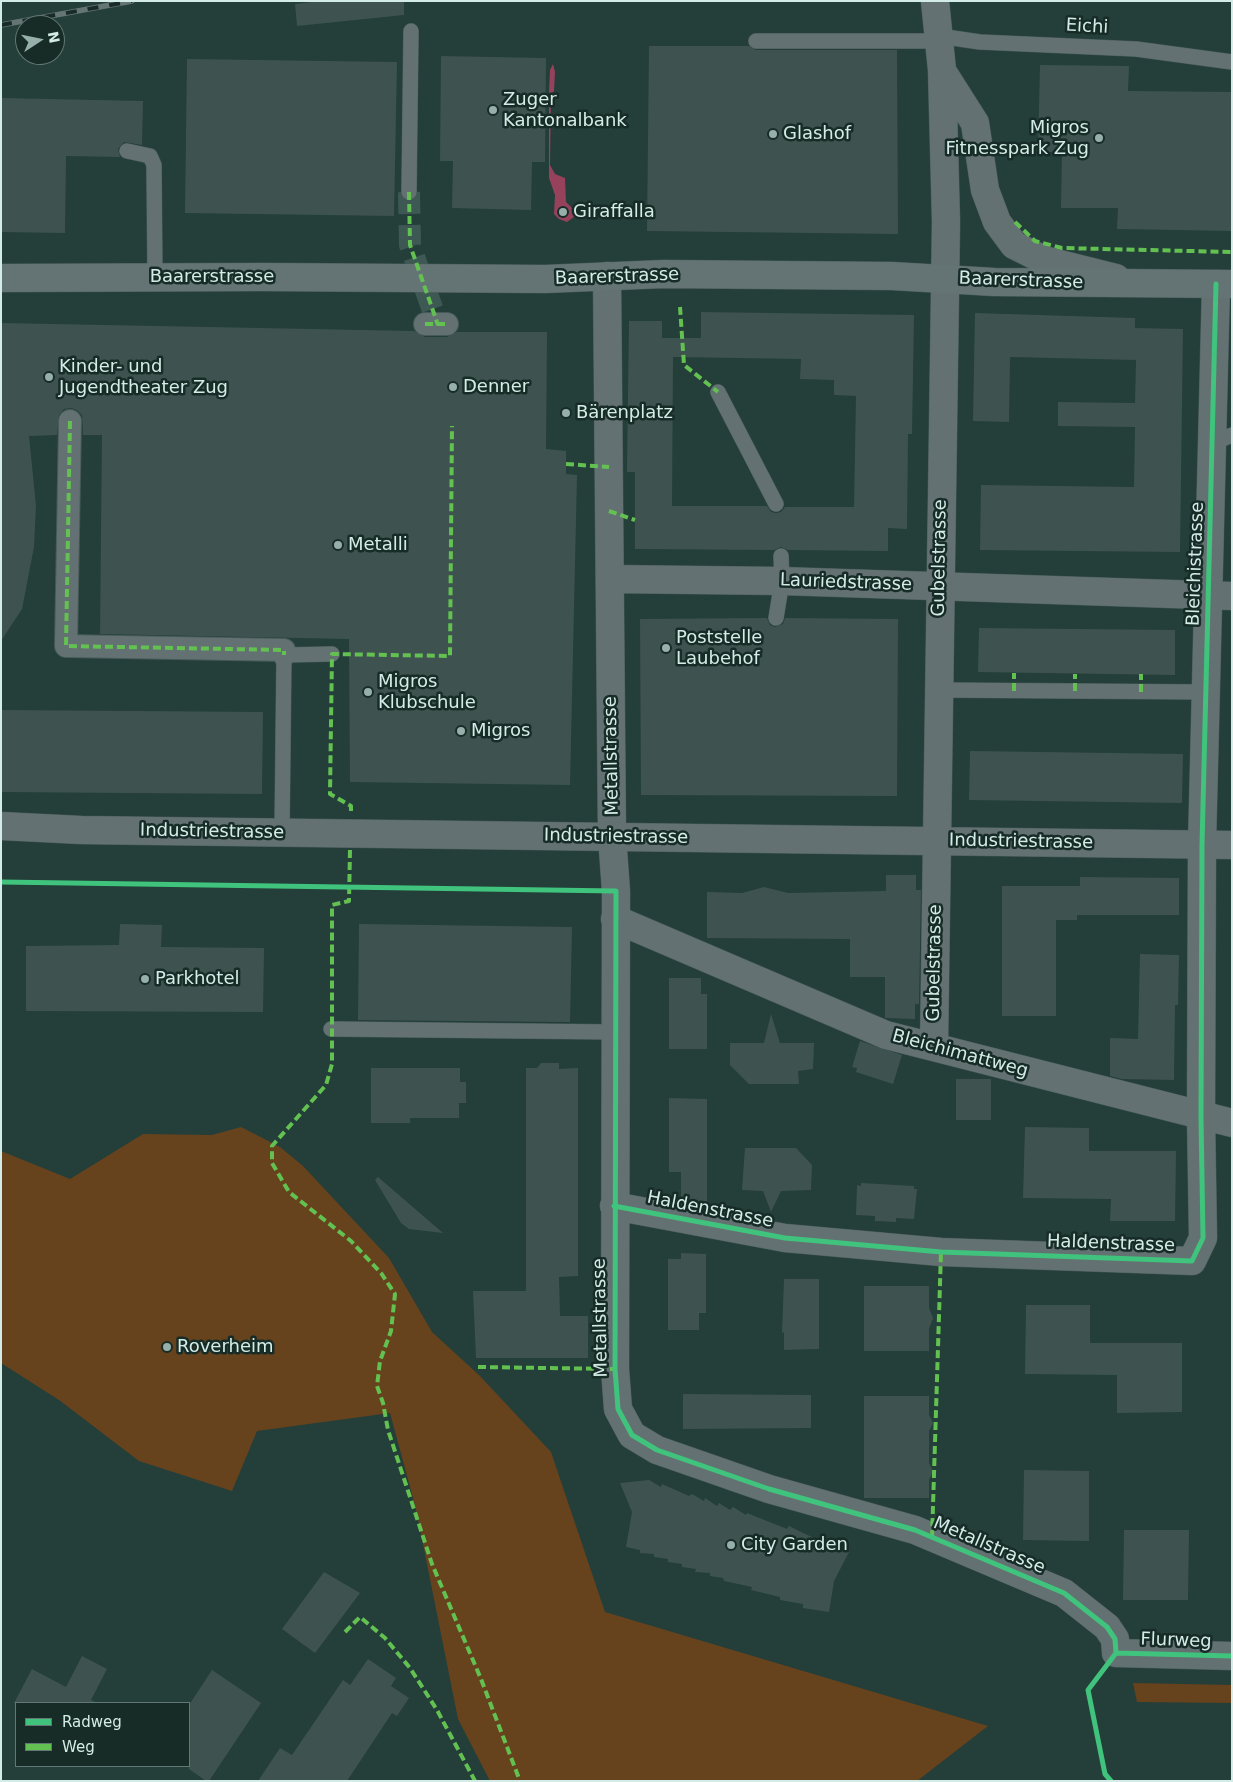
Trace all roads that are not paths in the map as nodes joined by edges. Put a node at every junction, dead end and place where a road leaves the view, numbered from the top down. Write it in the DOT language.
graph roads {
  1 [pos="935,1"];
  2 [pos="411,31"];
  3 [pos="939,39"];
  4 [pos="756,41"];
  5 [pos="1232,62"];
  6 [pos="942,70"];
  7 [pos="127,151"];
  8 [pos="409,192"];
  9 [pos="607,276"];
  10 [pos="155,277"];
  11 [pos="1,278"];
  12 [pos="943,279"];
  13 [pos="1144,284"];
  14 [pos="1224,284"];
  15 [pos="718,392"];
  16 [pos="70,421"];
  17 [pos="1222,439"];
  18 [pos="776,504"];
  19 [pos="782,569"];
  20 [pos="610,579"];
  21 [pos="940,586"];
  22 [pos="1221,596"];
  23 [pos="776,618"];
  24 [pos="332,654"];
  25 [pos="284,655"];
  26 [pos="938,690"];
  27 [pos="1206,692"];
  28 [pos="1,826"];
  29 [pos="282,833"];
  30 [pos="612,836"];
  31 [pos="937,841"];
  32 [pos="1202,845"];
  33 [pos="1232,845"];
  34 [pos="615,919"];
  35 [pos="331,1029"];
  36 [pos="614,1032"];
  37 [pos="934,1047"];
  38 [pos="1201,1116"];
  39 [pos="1232,1123"];
  40 [pos="614,1206"];
  41 [pos="1107,1627"];
  42 [pos="1232,1656"];
  1 -- 3 [label="street, Gubelstrasse"];
  2 -- 8 [label="lane"];
  3 -- 4 [label="lane, Eichi"];
  3 -- 5 [label="lane, Eichi"];
  3 -- 6 [label="street, Gubelstrasse"];
  6 -- 12 [label="street, Gubelstrasse"];
  6 -- 13 [label="street, Gubelstrasse"];
  7 -- 10 [label="lane"];
  9 -- 10 [label="main road, Baarerstrasse"];
  9 -- 12 [label="main road, Baarerstrasse"];
  9 -- 20 [label="street, Metallstrasse"];
  10 -- 11 [label="main road, Baarerstrasse"];
  12 -- 13 [label="main road, Baarerstrasse"];
  12 -- 21 [label="street, Gubelstrasse"];
  13 -- 14 [label="main road, Baarerstrasse"];
  14 -- 17 [label="street, Bleichistrasse"];
  15 -- 18 [label="lane"];
  16 -- 25 [label="street"];
  17 -- 22 [label="street, Bleichistrasse"];
  19 -- 20 [label="street, Lauriedstrasse"];
  19 -- 21 [label="street, Lauriedstrasse"];
  19 -- 23 [label="lane"];
  20 -- 30 [label="street, Metallstrasse"];
  21 -- 22 [label="street, Lauriedstrasse"];
  21 -- 26 [label="street, Gubelstrasse"];
  22 -- 27 [label="street, Bleichistrasse"];
  24 -- 25 [label="lane"];
  25 -- 29 [label="lane"];
  26 -- 27 [label="lane"];
  26 -- 31 [label="street, Gubelstrasse"];
  27 -- 32 [label="street, Bleichistrasse"];
  28 -- 29 [label="street, Industriestrasse"];
  29 -- 30 [label="street, Industriestrasse"];
  30 -- 31 [label="street, Industriestrasse"];
  30 -- 34 [label="street, Metallstrasse"];
  31 -- 32 [label="street, Industriestrasse"];
  31 -- 37 [label="street, Gubelstrasse"];
  32 -- 33 [label="street, Industriestrasse"];
  32 -- 38 [label="street, Haldenstrasse"];
  34 -- 36 [label="street, Metallstrasse"];
  34 -- 37 [label="street, Bleichimattweg"];
  35 -- 36 [label="lane"];
  36 -- 40 [label="street, Metallstrasse"];
  37 -- 38 [label="street, Bleichimattweg"];
  38 -- 39 [label="street, Bleichimattweg"];
  38 -- 40 [label="street, Haldenstrasse"];
  40 -- 41 [label="street, Metallstrasse"];
  41 -- 42 [label="street, Flurweg"];
}
